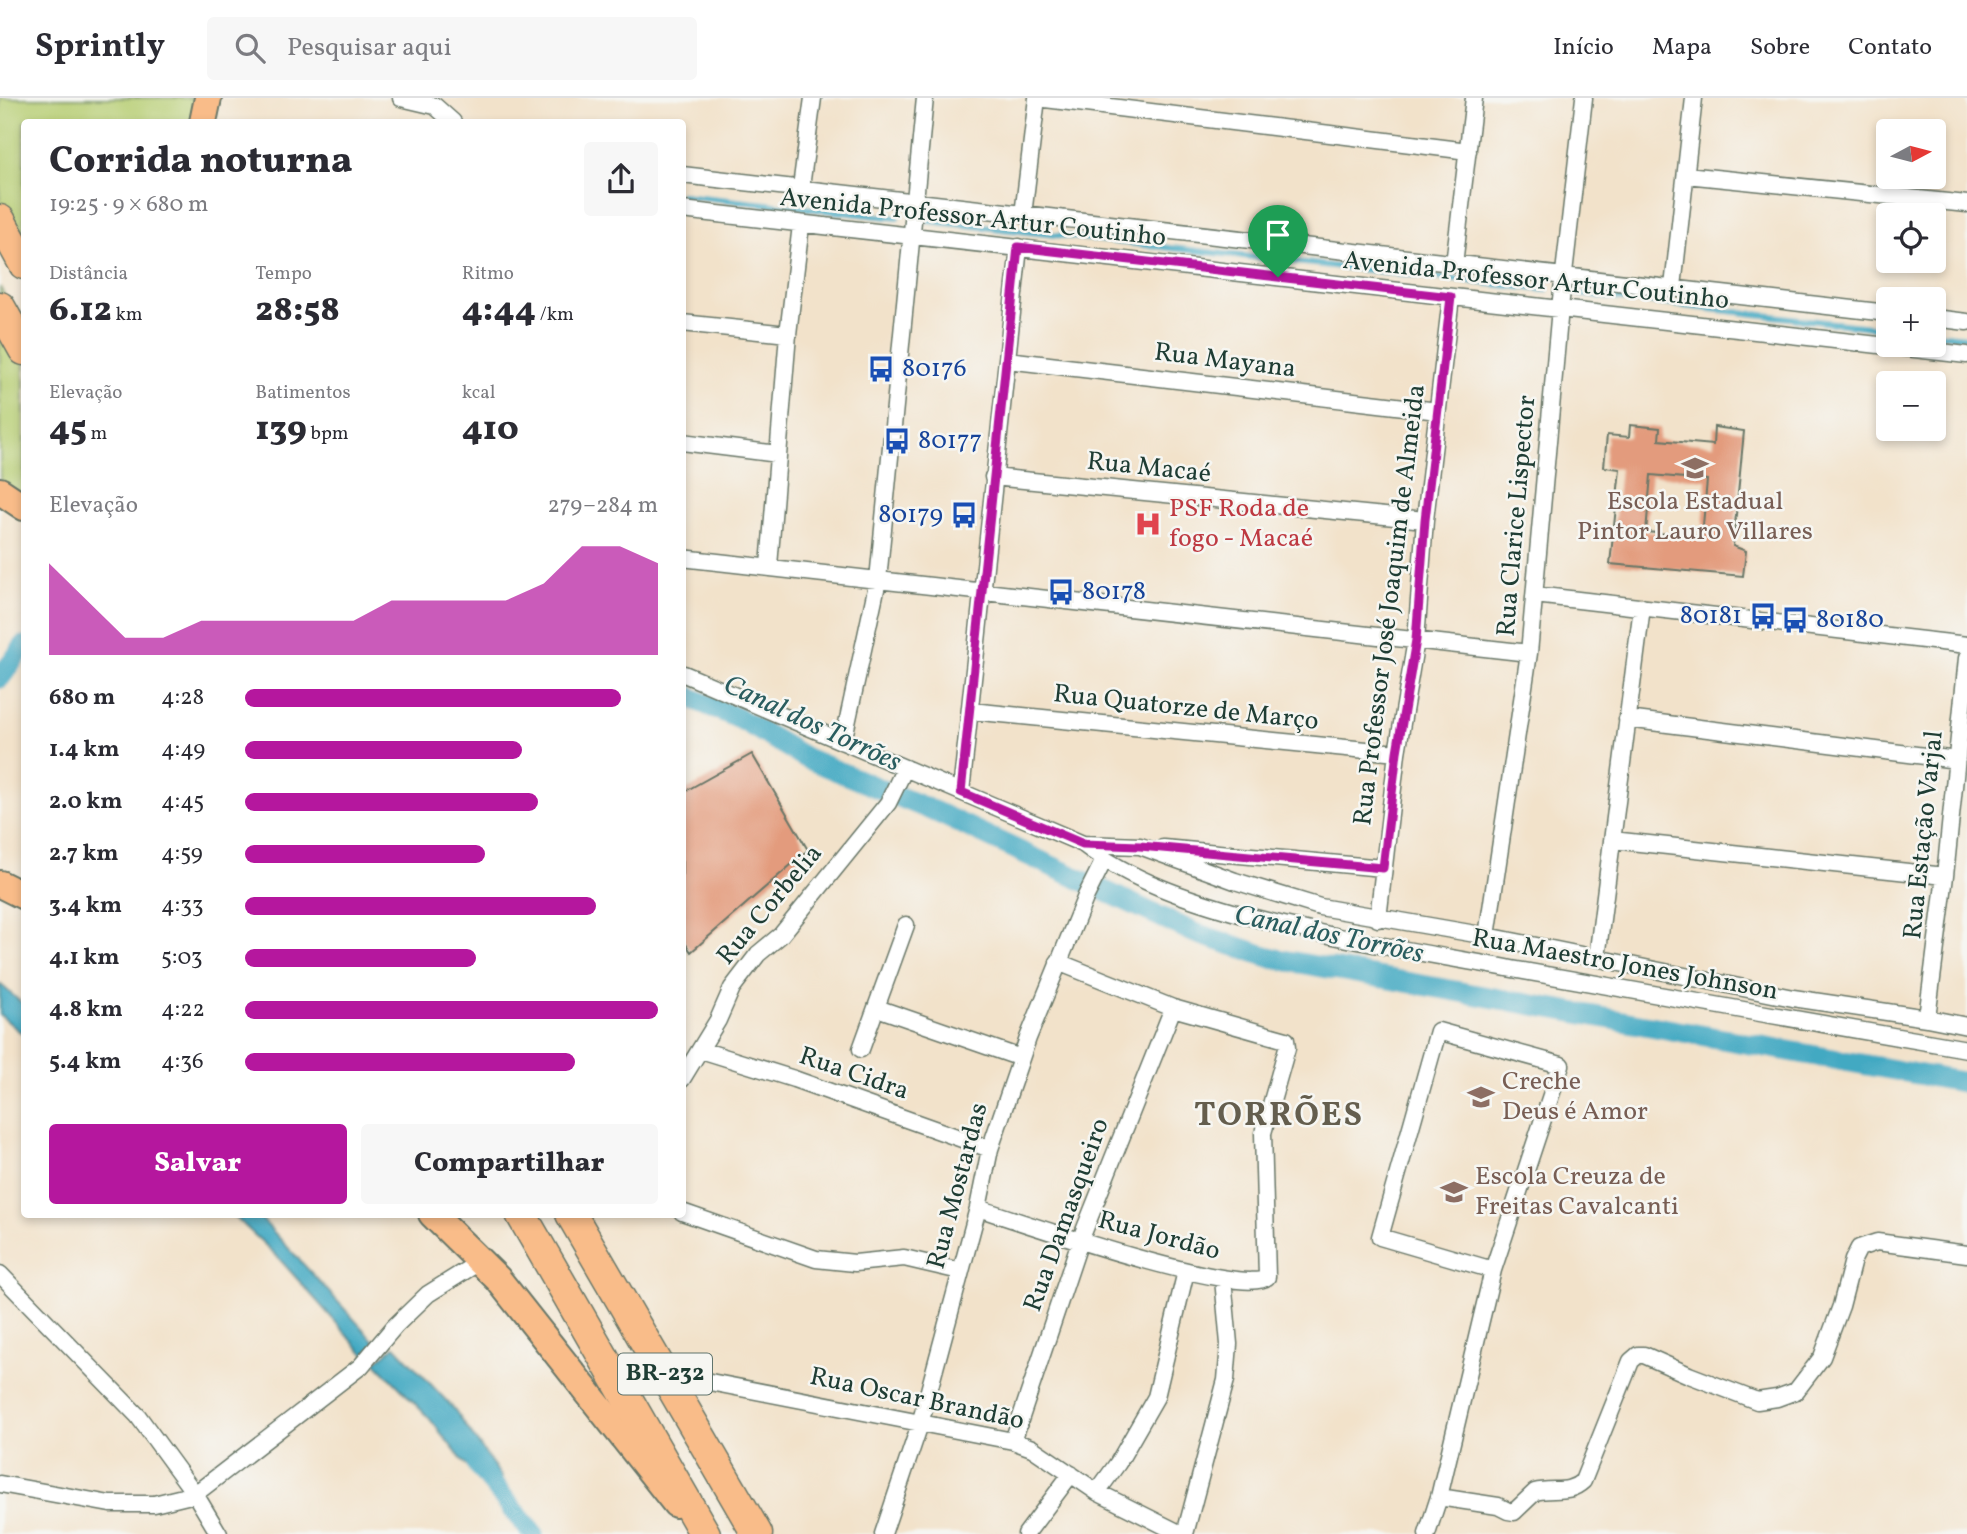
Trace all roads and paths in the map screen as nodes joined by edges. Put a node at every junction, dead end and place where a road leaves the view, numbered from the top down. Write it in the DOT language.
graph roads {
  1 [pos="208,98"];
  2 [pos="401,98"];
  3 [pos="813,98"];
  4 [pos="925,98"];
  5 [pos="1037,98"];
  6 [pos="1474,98"];
  7 [pos="1584,98"];
  8 [pos="1693,98"];
  9 [pos="435,102"];
  10 [pos="204,119"];
  11 [pos="450,119"];
  12 [pos="1468,151"];
  13 [pos="686,175"];
  14 [pos="1686,175"];
  15 [pos="801,187"];
  16 [pos="915,201"];
  17 [pos="1967,204"];
  18 [pos="686,211"];
  19 [pos="1023,215"];
  20 [pos="0,220"];
  21 [pos="801,225"];
  22 [pos="911,235"];
  23 [pos="1018,247"];
  24 [pos="21,258"];
  25 [pos="1454,264"];
  26 [pos="1564,276"];
  27 [pos="1673,287"];
  28 [pos="1451,297"];
  29 [pos="0,307"];
  30 [pos="1560,308"];
  31 [pos="1876,312"];
  32 [pos="1946,319"];
  33 [pos="1967,322"];
  34 [pos="686,323"];
  35 [pos="788,334"];
  36 [pos="21,345"];
  37 [pos="1967,355"];
  38 [pos="1007,360"];
  39 [pos="1438,411"];
  40 [pos="686,442"];
  41 [pos="778,454"];
  42 [pos="993,477"];
  43 [pos="0,491"];
  44 [pos="21,505"];
  45 [pos="1425,520"];
  46 [pos="686,558"];
  47 [pos="769,566"];
  48 [pos="878,580"];
  49 [pos="982,592"];
  50 [pos="1535,595"];
  51 [pos="1642,607"];
  52 [pos="1416,640"];
  53 [pos="1967,645"];
  54 [pos="1529,653"];
  55 [pos="1967,658"];
  56 [pos="686,675"];
  57 [pos="971,712"];
  58 [pos="1627,719"];
  59 [pos="843,742"];
  60 [pos="1397,752"];
  61 [pos="1957,760"];
  62 [pos="905,769"];
  63 [pos="961,792"];
  64 [pos="1612,840"];
  65 [pos="1083,844"];
  66 [pos="1140,846"];
  67 [pos="1104,860"];
  68 [pos="1383,868"];
  69 [pos="1945,876"];
  70 [pos="0,884"];
  71 [pos="21,894"];
  72 [pos="1378,919"];
  73 [pos="906,925"];
  74 [pos="1487,936"];
  75 [pos="1597,958"];
  76 [pos="1058,962"];
  77 [pos="877,1008"];
  78 [pos="1173,1008"];
  79 [pos="1927,1018"];
  80 [pos="1967,1026"];
  81 [pos="861,1049"];
  82 [pos="1967,1049"];
  83 [pos="701,1050"];
  84 [pos="1021,1058"];
  85 [pos="686,1073"];
  86 [pos="990,1149"];
  87 [pos="978,1208"];
  88 [pos="686,1213"];
  89 [pos="436,1218"];
  90 [pos="523,1218"];
  91 [pos="573,1218"];
  92 [pos="1080,1241"];
  93 [pos="1967,1254"];
  94 [pos="481,1261"];
  95 [pos="1493,1270"];
  96 [pos="960,1271"];
  97 [pos="1186,1271"];
  98 [pos="0,1274"];
  99 [pos="1223,1279"];
  100 [pos="664,1373"];
  101 [pos="920,1424"];
  102 [pos="1013,1441"];
  103 [pos="1071,1474"];
  104 [pos="0,1484"];
  105 [pos="1097,1492"];
  106 [pos="195,1494"];
  107 [pos="1438,1497"];
  108 [pos="219,1534"];
  109 [pos="703,1534"];
  110 [pos="757,1534"];
  111 [pos="883,1534"];
  112 [pos="1026,1534"];
  113 [pos="1183,1534"];
  114 [pos="1427,1534"];
  1 -- 10 [label="main road"];
  2 -- 9 [label="street"];
  3 -- 15 [label="street"];
  4 -- 16 [label="street"];
  5 -- 12 [label="street"];
  5 -- 19 [label="street"];
  6 -- 12 [label="street"];
  7 -- 26 [label="street, Rua Clarice Lispector"];
  8 -- 14 [label="street"];
  9 -- 11 [label="street"];
  12 -- 25 [label="street"];
  13 -- 15 [label="street, Avenida Professor Artur Coutinho"];
  14 -- 17 [label="street"];
  14 -- 27 [label="street"];
  15 -- 16 [label="street, Avenida Professor Artur Coutinho"];
  16 -- 19 [label="street, Avenida Professor Artur Coutinho"];
  16 -- 22 [label="street"];
  18 -- 21 [label="street, Avenida Professor Artur Coutinho"];
  19 -- 25 [label="street, Avenida Professor Artur Coutinho"];
  20 -- 24 [label="highway"];
  21 -- 22 [label="street, Avenida Professor Artur Coutinho"];
  21 -- 35 [label="street"];
  22 -- 23 [label="street, Avenida Professor Artur Coutinho"];
  22 -- 48 [label="street"];
  23 -- 28 [label="street, Avenida Professor Artur Coutinho"];
  23 -- 38 [label="street"];
  25 -- 26 [label="street, Avenida Professor Artur Coutinho"];
  26 -- 27 [label="street, Avenida Professor Artur Coutinho"];
  26 -- 30 [label="street, Rua Clarice Lispector"];
  27 -- 31 [label="street, Avenida Professor Artur Coutinho"];
  28 -- 30 [label="street, Avenida Professor Artur Coutinho"];
  28 -- 39 [label="street, Rua Professor José Joaquim de Almeida"];
  29 -- 36 [label="highway"];
  30 -- 37 [label="street, Avenida Professor Artur Coutinho"];
  30 -- 50 [label="street, Rua Clarice Lispector"];
  32 -- 33 [label="street"];
  34 -- 35 [label="street"];
  35 -- 41 [label="street"];
  38 -- 39 [label="street, Rua Mayana"];
  38 -- 42 [label="street"];
  39 -- 45 [label="street, Rua Professor José Joaquim de Almeida"];
  40 -- 41 [label="street"];
  41 -- 47 [label="street"];
  42 -- 45 [label="street, Rua Macaé"];
  42 -- 49 [label="street"];
  43 -- 44 [label="main road"];
  45 -- 52 [label="street, Rua Professor José Joaquim de Almeida"];
  46 -- 47 [label="street"];
  47 -- 48 [label="street"];
  48 -- 49 [label="street"];
  48 -- 59 [label="street"];
  49 -- 52 [label="street"];
  49 -- 57 [label="street"];
  50 -- 51 [label="street"];
  50 -- 54 [label="street, Rua Clarice Lispector"];
  51 -- 53 [label="street"];
  51 -- 58 [label="street"];
  52 -- 54 [label="street"];
  52 -- 60 [label="street, Rua Professor José Joaquim de Almeida"];
  54 -- 74 [label="street, Rua Clarice Lispector"];
  55 -- 61 [label="street, Rua Estação Varjal"];
  56 -- 59 [label="street, Rua Maestro Jones Johnson"];
  57 -- 60 [label="street, Rua Quatorze de Março"];
  57 -- 63 [label="street"];
  58 -- 61 [label="street"];
  58 -- 64 [label="street"];
  59 -- 62 [label="street, Rua Maestro Jones Johnson"];
  60 -- 68 [label="street, Rua Professor José Joaquim de Almeida"];
  61 -- 69 [label="street, Rua Estação Varjal"];
  62 -- 63 [label="street, Rua Maestro Jones Johnson"];
  62 -- 83 [label="street, Rua Corbelia"];
  63 -- 65 [label="street, Rua Maestro Jones Johnson"];
  64 -- 69 [label="street"];
  64 -- 75 [label="street"];
  65 -- 66 [label="street, Rua Maestro Jones Johnson"];
  65 -- 67 [label="street, Rua Maestro Jones Johnson"];
  66 -- 68 [label="street"];
  66 -- 72 [label="street, Rua Maestro Jones Johnson"];
  67 -- 76 [label="street, Rua Mostardas"];
  67 -- 82 [label="street, Rua Maestro Jones Johnson"];
  68 -- 72 [label="street, Rua Professor José Joaquim de Almeida"];
  69 -- 79 [label="street, Rua Estação Varjal"];
  70 -- 71 [label="main road"];
  72 -- 74 [label="street, Rua Maestro Jones Johnson"];
  73 -- 77 [label="street"];
  74 -- 75 [label="street, Rua Maestro Jones Johnson"];
  75 -- 79 [label="street, Rua Maestro Jones Johnson"];
  76 -- 78 [label="street"];
  76 -- 84 [label="street, Rua Mostardas"];
  77 -- 81 [label="street"];
  77 -- 84 [label="street"];
  78 -- 92 [label="street, Rua Damasqueiro"];
  78 -- 99 [label="street, Rua Jordão"];
  79 -- 80 [label="street, Rua Maestro Jones Johnson"];
  83 -- 85 [label="street, Rua Corbelia"];
  83 -- 86 [label="street, Rua Cidra"];
  84 -- 86 [label="street, Rua Mostardas"];
  86 -- 87 [label="street, Rua Mostardas"];
  87 -- 92 [label="street, Rua Jordão"];
  87 -- 96 [label="street, Rua Mostardas"];
  88 -- 96 [label="street"];
  89 -- 94 [label="main road"];
  90 -- 109 [label="highway, BR-232"];
  91 -- 100 [label="highway, BR-232"];
  92 -- 97 [label="street, Rua Jordão"];
  92 -- 102 [label="street, Rua Damasqueiro"];
  93 -- 107 [label="street"];
  94 -- 106 [label="street"];
  94 -- 109 [label="main road"];
  95 -- 95 [label="street"];
  95 -- 107 [label="street"];
  96 -- 101 [label="street, Rua Mostardas"];
  97 -- 99 [label="street, Rua Jordão"];
  97 -- 105 [label="street"];
  98 -- 106 [label="street"];
  99 -- 113 [label="street"];
  100 -- 101 [label="street, Rua Oscar Brandão"];
  100 -- 110 [label="highway, BR-232"];
  101 -- 102 [label="street, Rua Oscar Brandão"];
  101 -- 111 [label="street, Rua Mostardas"];
  102 -- 103 [label="street, Rua Oscar Brandão"];
  103 -- 105 [label="street, Rua Oscar Brandão"];
  103 -- 112 [label="street"];
  104 -- 106 [label="street"];
  105 -- 113 [label="street, Rua Oscar Brandão"];
  106 -- 108 [label="street"];
  107 -- 114 [label="street"];
}
